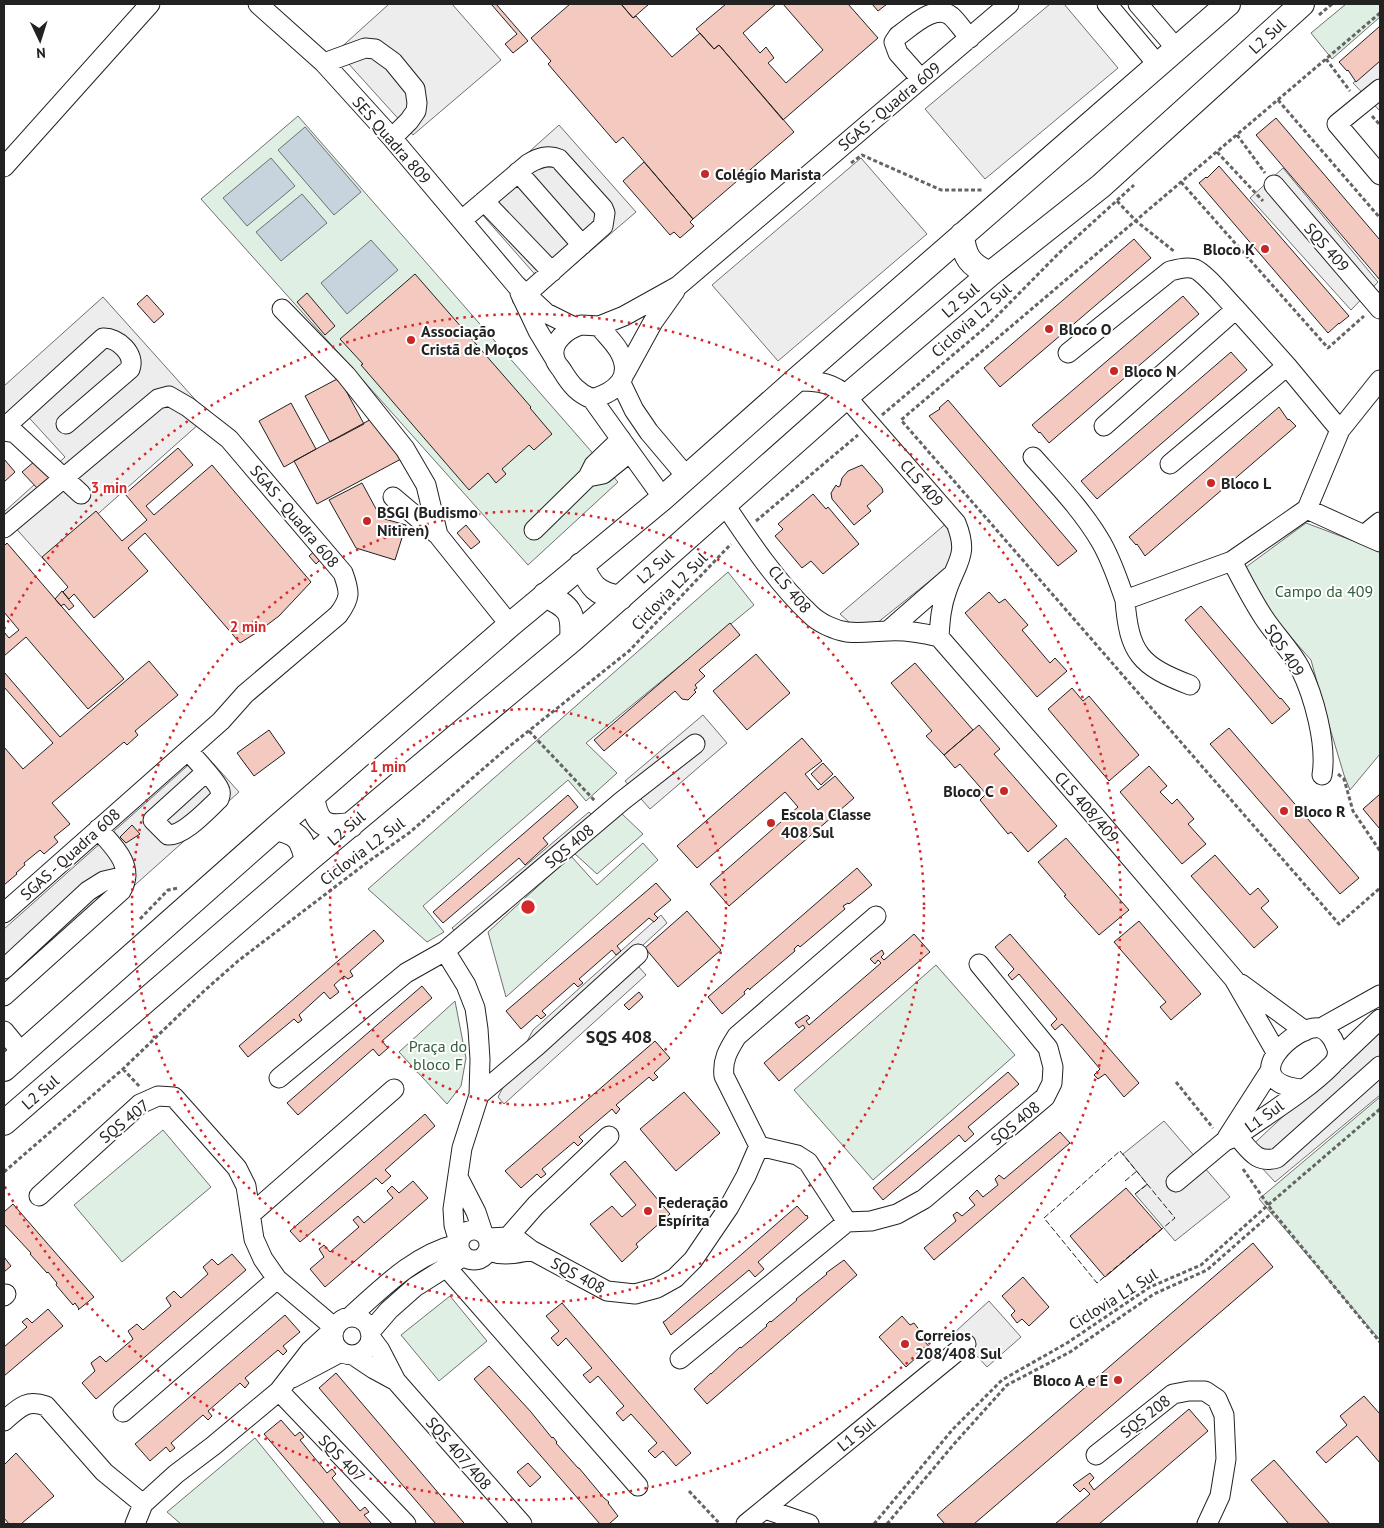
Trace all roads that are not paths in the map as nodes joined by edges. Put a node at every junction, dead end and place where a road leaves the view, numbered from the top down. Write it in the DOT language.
graph roads {
  1 [pos="150,4"];
  2 [pos="258,4"];
  3 [pos="1009,4"];
  4 [pos="1107,4"];
  5 [pos="1138,4"];
  6 [pos="1228,4"];
  7 [pos="948,10"];
  8 [pos="1310,10"];
  9 [pos="970,38"];
  10 [pos="1176,48"];
  11 [pos="324,62"];
  12 [pos="1158,64"];
  13 [pos="922,79"];
  14 [pos="1380,89"];
  15 [pos="392,138"];
  16 [pos="4,167"];
  17 [pos="518,172"];
  18 [pos="1380,175"];
  19 [pos="1274,185"];
  20 [pos="484,200"];
  21 [pos="462,220"];
  22 [pos="962,235"];
  23 [pos="582,245"];
  24 [pos="552,272"];
  25 [pos="990,274"];
  26 [pos="678,286"];
  27 [pos="522,293"];
  28 [pos="282,309"];
  29 [pos="1236,309"];
  30 [pos="1373,312"];
  31 [pos="599,326"];
  32 [pos="574,328"];
  33 [pos="1068,353"];
  34 [pos="555,359"];
  35 [pos="1287,366"];
  36 [pos="623,378"];
  37 [pos="1380,380"];
  38 [pos="795,381"];
  39 [pos="847,396"];
  40 [pos="592,399"];
  41 [pos="66,424"];
  42 [pos="1104,426"];
  43 [pos="4,430"];
  44 [pos="1340,430"];
  45 [pos="625,445"];
  46 [pos="1033,457"];
  47 [pos="1170,464"];
  48 [pos="687,477"];
  49 [pos="63,478"];
  50 [pos="81,494"];
  51 [pos="393,497"];
  52 [pos="664,498"];
  53 [pos="725,505"];
  54 [pos="1307,509"];
  55 [pos="1380,522"];
  56 [pos="4,528"];
  57 [pos="534,530"];
  58 [pos="438,535"];
  59 [pos="1372,539"];
  60 [pos="1232,561"];
  61 [pos="581,565"];
  62 [pos="955,572"];
  63 [pos="545,595"];
  64 [pos="620,598"];
  65 [pos="1125,600"];
  66 [pos="510,625"];
  67 [pos="888,631"];
  68 [pos="939,637"];
  69 [pos="572,640"];
  70 [pos="1190,685"];
  71 [pos="694,744"];
  72 [pos="188,750"];
  73 [pos="1323,769"];
  74 [pos="206,772"];
  75 [pos="312,797"];
  76 [pos="133,799"];
  77 [pos="153,820"];
  78 [pos="350,825"];
  79 [pos="276,828"];
  80 [pos="98,829"];
  81 [pos="307,861"];
  82 [pos="126,876"];
  83 [pos="4,913"];
  84 [pos="876,916"];
  85 [pos="445,951"];
  86 [pos="638,954"];
  87 [pos="979,964"];
  88 [pos="4,970"];
  89 [pos="1234,979"];
  90 [pos="1380,995"];
  91 [pos="4,996"];
  92 [pos="1380,1019"];
  93 [pos="1313,1030"];
  94 [pos="4,1031"];
  95 [pos="1276,1052"];
  96 [pos="22,1053"];
  97 [pos="1336,1061"];
  98 [pos="1380,1066"];
  99 [pos="4,1069"];
  100 [pos="1270,1071"];
  101 [pos="278,1078"];
  102 [pos="394,1089"];
  103 [pos="1302,1089"];
  104 [pos="479,1095"];
  105 [pos="8,1116"];
  106 [pos="609,1136"];
  107 [pos="1231,1139"];
  108 [pos="759,1146"];
  109 [pos="458,1177"];
  110 [pos="1176,1182"];
  111 [pos="39,1196"];
  112 [pos="251,1214"];
  113 [pos="847,1222"];
  114 [pos="508,1237"];
  115 [pos="486,1241"];
  116 [pos="461,1248"];
  117 [pos="531,1250"];
  118 [pos="446,1268"];
  119 [pos="398,1276"];
  120 [pos="277,1279"];
  121 [pos="410,1292"];
  122 [pos="350,1317"];
  123 [pos="334,1328"];
  124 [pos="371,1335"];
  125 [pos="966,1344"];
  126 [pos="347,1354"];
  127 [pos="680,1359"];
  128 [pos="396,1381"];
  129 [pos="283,1386"];
  130 [pos="124,1412"];
  131 [pos="4,1421"];
  132 [pos="1096,1455"];
  133 [pos="638,1486"];
  134 [pos="143,1504"];
  135 [pos="765,1509"];
  136 [pos="135,1524"];
  137 [pos="406,1524"];
  138 [pos="522,1524"];
  139 [pos="746,1524"];
  140 [pos="809,1524"];
  141 [pos="1207,1524"];
  1 -- 16 [label="street"];
  2 -- 11 [label="street, SES Quadra 809"];
  3 -- 9 [label="street, SGAS - Quadra 609"];
  4 -- 12 [label="street"];
  5 -- 10 [label="street"];
  6 -- 10 [label="main road"];
  7 -- 9 [label="street"];
  7 -- 13 [label="street"];
  8 -- 25 [label="main road, L2 Sul"];
  9 -- 13 [label="street, SGAS - Quadra 609"];
  10 -- 12 [label="main road"];
  11 -- 15 [label="street, SES Quadra 809"];
  11 -- 15 [label="street"];
  12 -- 22 [label="main road"];
  13 -- 26 [label="street, SGAS - Quadra 609"];
  14 -- 18 [label="street"];
  15 -- 21 [label="street, SES Quadra 809"];
  17 -- 20 [label="street"];
  17 -- 23 [label="street"];
  17 -- 23 [label="street"];
  19 -- 30 [label="street, SQS 409"];
  20 -- 21 [label="street"];
  20 -- 24 [label="street"];
  21 -- 27 [label="street, SES Quadra 809"];
  22 -- 25 [label="main road"];
  22 -- 38 [label="main road"];
  23 -- 24 [label="street"];
  24 -- 27 [label="street"];
  25 -- 39 [label="main road, L2 Sul"];
  26 -- 31 [label="street, SGAS - Quadra 609"];
  26 -- 36 [label="street, SGAS - Quadra 609"];
  27 -- 32 [label="street, SES Quadra 809"];
  27 -- 34 [label="street, SES Quadra 809"];
  28 -- 58 [label="street"];
  29 -- 33 [label="street"];
  29 -- 35 [label="street"];
  29 -- 42 [label="street"];
  31 -- 32 [label="street"];
  31 -- 36 [label="street"];
  32 -- 34 [label="street"];
  34 -- 40 [label="street"];
  35 -- 44 [label="street"];
  35 -- 47 [label="street"];
  36 -- 40 [label="street"];
  36 -- 48 [label="street"];
  37 -- 44 [label="street"];
  38 -- 39 [label="street, CLS 409"];
  38 -- 48 [label="main road"];
  39 -- 53 [label="main road, L2 Sul"];
  39 -- 62 [label="street, CLS 409"];
  40 -- 45 [label="street"];
  41 -- 43 [label="street"];
  43 -- 49 [label="street"];
  44 -- 54 [label="street"];
  45 -- 52 [label="street"];
  45 -- 57 [label="street"];
  46 -- 65 [label="street"];
  48 -- 52 [label="main road"];
  49 -- 50 [label="street"];
  49 -- 56 [label="street, SGAS - Quadra 608"];
  49 -- 72 [label="street, SGAS - Quadra 608"];
  51 -- 58 [label="street"];
  52 -- 61 [label="main road"];
  53 -- 64 [label="main road, L2 Sul"];
  53 -- 67 [label="street, CLS 408"];
  54 -- 59 [label="street"];
  54 -- 60 [label="street"];
  55 -- 59 [label="street"];
  58 -- 66 [label="street"];
  60 -- 65 [label="street"];
  60 -- 73 [label="street, SQS 409"];
  61 -- 63 [label="main road"];
  61 -- 64 [label="main road"];
  62 -- 67 [label="street"];
  62 -- 68 [label="street, CLS 409"];
  63 -- 66 [label="main road"];
  63 -- 69 [label="main road"];
  64 -- 69 [label="main road, L2 Sul"];
  65 -- 70 [label="street"];
  66 -- 75 [label="main road"];
  67 -- 68 [label="street, CLS 408"];
  68 -- 89 [label="street, CLS 408/409"];
  69 -- 78 [label="main road, L2 Sul"];
  71 -- 85 [label="street, SQS 408"];
  72 -- 74 [label="street"];
  72 -- 76 [label="street, SGAS - Quadra 608"];
  74 -- 77 [label="street"];
  74 -- 77 [label="street"];
  75 -- 78 [label="main road"];
  75 -- 79 [label="main road"];
  76 -- 77 [label="street"];
  76 -- 80 [label="street, SGAS - Quadra 608"];
  78 -- 81 [label="main road, L2 Sul"];
  79 -- 81 [label="main road"];
  79 -- 96 [label="main road"];
  80 -- 82 [label="street"];
  80 -- 83 [label="street, SGAS - Quadra 608"];
  81 -- 105 [label="main road, L2 Sul"];
  82 -- 88 [label="street"];
  82 -- 91 [label="street"];
  84 -- 108 [label="street"];
  85 -- 101 [label="street, SQS 408"];
  85 -- 104 [label="street"];
  86 -- 104 [label="street"];
  87 -- 113 [label="street, SQS 408"];
  89 -- 93 [label="street, CLS 408/409"];
  89 -- 95 [label="street, CLS 408/409"];
  90 -- 93 [label="street"];
  92 -- 97 [label="street"];
  93 -- 95 [label="street"];
  93 -- 97 [label="street"];
  94 -- 96 [label="street"];
  95 -- 100 [label="street"];
  96 -- 99 [label="main road"];
  97 -- 103 [label="street"];
  98 -- 107 [label="street"];
  100 -- 103 [label="street"];
  100 -- 107 [label="street, L1 Sul"];
  102 -- 112 [label="street"];
  103 -- 107 [label="street, L1 Sul"];
  104 -- 109 [label="street"];
  106 -- 114 [label="street"];
  107 -- 110 [label="street, L1 Sul"];
  108 -- 113 [label="street"];
  108 -- 117 [label="street, SQS 408"];
  109 -- 115 [label="street"];
  109 -- 116 [label="street"];
  111 -- 112 [label="street, SQS 407"];
  112 -- 120 [label="street, SQS 407"];
  113 -- 127 [label="street"];
  114 -- 115 [label="street"];
  114 -- 117 [label="street, SQS 408"];
  115 -- 116 [label="street"];
  115 -- 116 [label="street"];
  115 -- 117 [label="street, SQS 408"];
  116 -- 118 [label="street"];
  116 -- 119 [label="street"];
  118 -- 121 [label="street"];
  118 -- 133 [label="street"];
  119 -- 121 [label="street"];
  119 -- 122 [label="street"];
  120 -- 123 [label="street, SQS 407"];
  120 -- 130 [label="street"];
  121 -- 124 [label="street"];
  122 -- 123 [label="street"];
  122 -- 124 [label="street"];
  123 -- 126 [label="street"];
  123 -- 129 [label="street"];
  124 -- 126 [label="street"];
  124 -- 128 [label="street, SQS 407/408"];
  125 -- 135 [label="street, L1 Sul"];
  126 -- 128 [label="street, SQS 407/408"];
  126 -- 129 [label="street"];
  128 -- 138 [label="street, SQS 407/408"];
  129 -- 134 [label="street"];
  129 -- 137 [label="street, SQS 407"];
  131 -- 134 [label="street"];
  132 -- 141 [label="street, SQS 208"];
  134 -- 136 [label="street"];
  135 -- 139 [label="street, L1 Sul"];
  135 -- 140 [label="street"];
}
